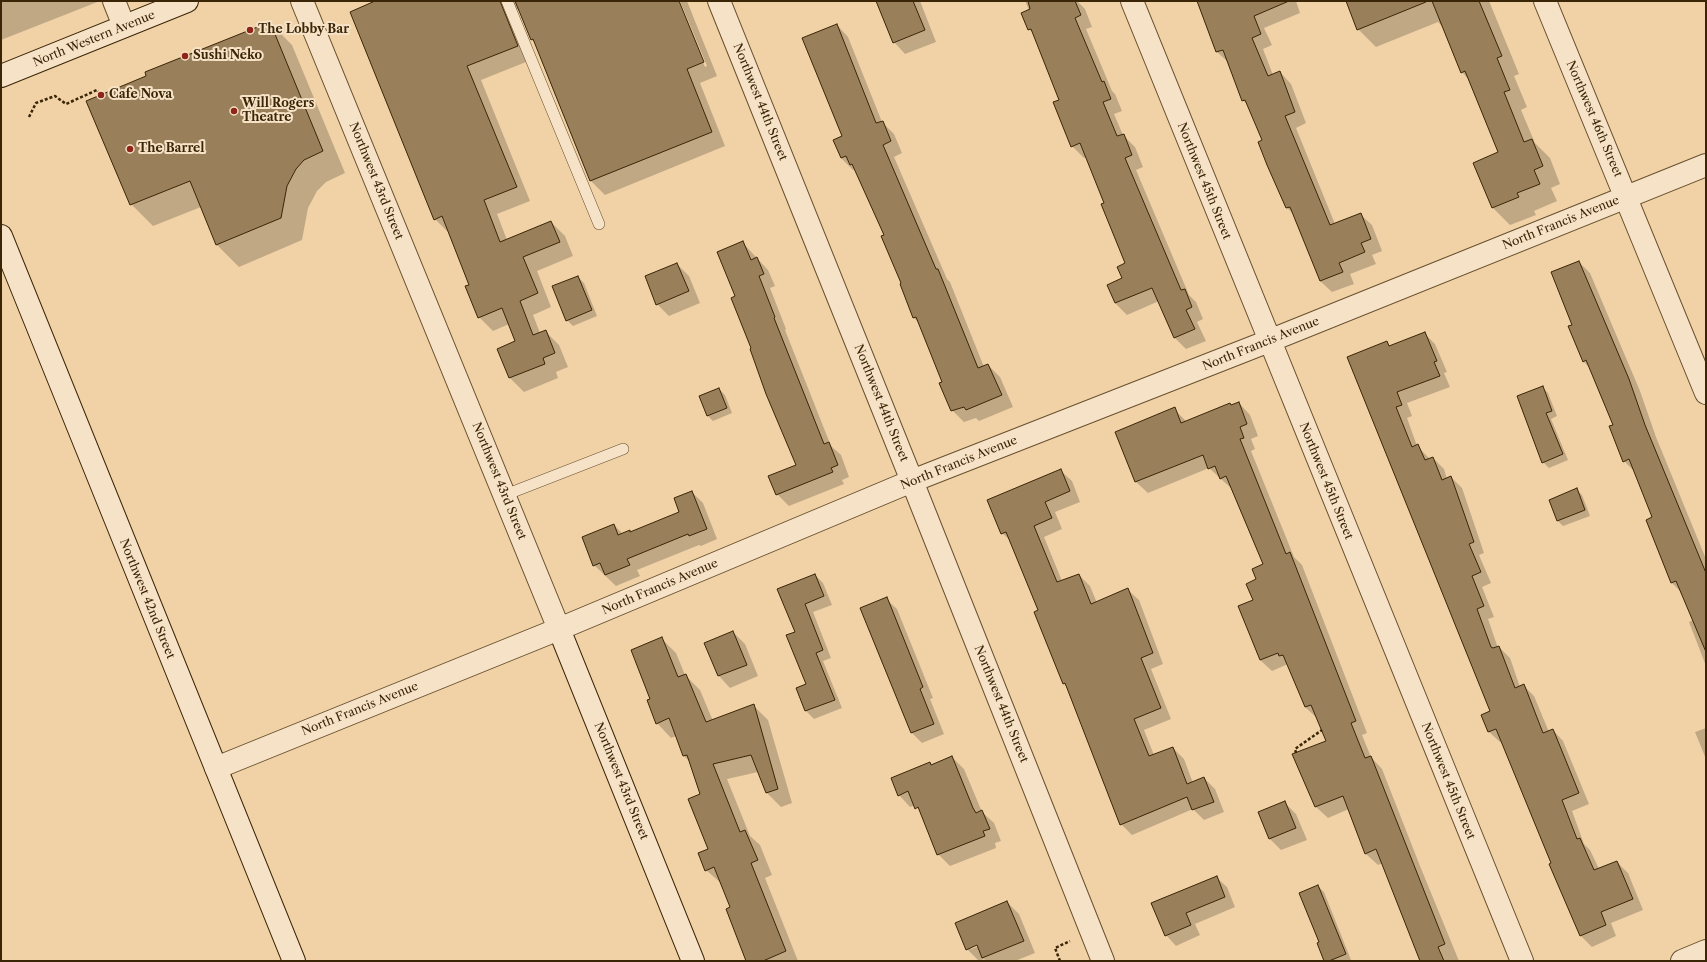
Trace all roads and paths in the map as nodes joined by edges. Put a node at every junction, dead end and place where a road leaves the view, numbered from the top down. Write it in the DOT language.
graph roads {
  1 [pos="114,1"];
  2 [pos="188,1"];
  3 [pos="302,1"];
  4 [pos="507,1"];
  5 [pos="719,1"];
  6 [pos="1132,1"];
  7 [pos="1545,1"];
  8 [pos="124,26"];
  9 [pos="1,76"];
  10 [pos="101,95"];
  11 [pos="29,117"];
  12 [pos="1706,164"];
  13 [pos="1626,197"];
  14 [pos="599,224"];
  15 [pos="1,236"];
  16 [pos="1269,341"];
  17 [pos="1706,393"];
  18 [pos="623,449"];
  19 [pos="912,481"];
  20 [pos="505,495"];
  21 [pos="560,629"];
  22 [pos="1322,730"];
  23 [pos="1296,753"];
  24 [pos="216,768"];
  25 [pos="1091,932"];
  26 [pos="1706,951"];
  27 [pos="294,961"];
  28 [pos="693,961"];
  29 [pos="1060,961"];
  30 [pos="1103,961"];
  31 [pos="1522,961"];
  32 [pos="1682,961"];
  1 -- 8 [label="street"];
  2 -- 8 [label="street, North Western Avenue"];
  3 -- 20 [label="street, Northwest 43rd Street"];
  4 -- 14 [label="lane"];
  5 -- 19 [label="street, Northwest 44th Street"];
  6 -- 16 [label="street, Northwest 45th Street"];
  7 -- 13 [label="street, Northwest 46th Street"];
  8 -- 9 [label="street, North Western Avenue"];
  10 -- 11 [label="path"];
  12 -- 13 [label="street, North Francis Avenue"];
  13 -- 16 [label="street, North Francis Avenue"];
  13 -- 17 [label="street, Northwest 46th Street"];
  15 -- 24 [label="street, Northwest 42nd Street"];
  16 -- 19 [label="street, North Francis Avenue"];
  16 -- 31 [label="street, Northwest 45th Street"];
  18 -- 20 [label="lane"];
  19 -- 21 [label="street, North Francis Avenue"];
  19 -- 25 [label="street, Northwest 44th Street"];
  20 -- 21 [label="street, Northwest 43rd Street"];
  21 -- 24 [label="street, North Francis Avenue"];
  21 -- 28 [label="street, Northwest 43rd Street"];
  22 -- 23 [label="path"];
  24 -- 27 [label="street, Northwest 42nd Street"];
  25 -- 29 [label="path"];
  25 -- 30 [label="street, Northwest 44th Street"];
  26 -- 32 [label="street"];
}
